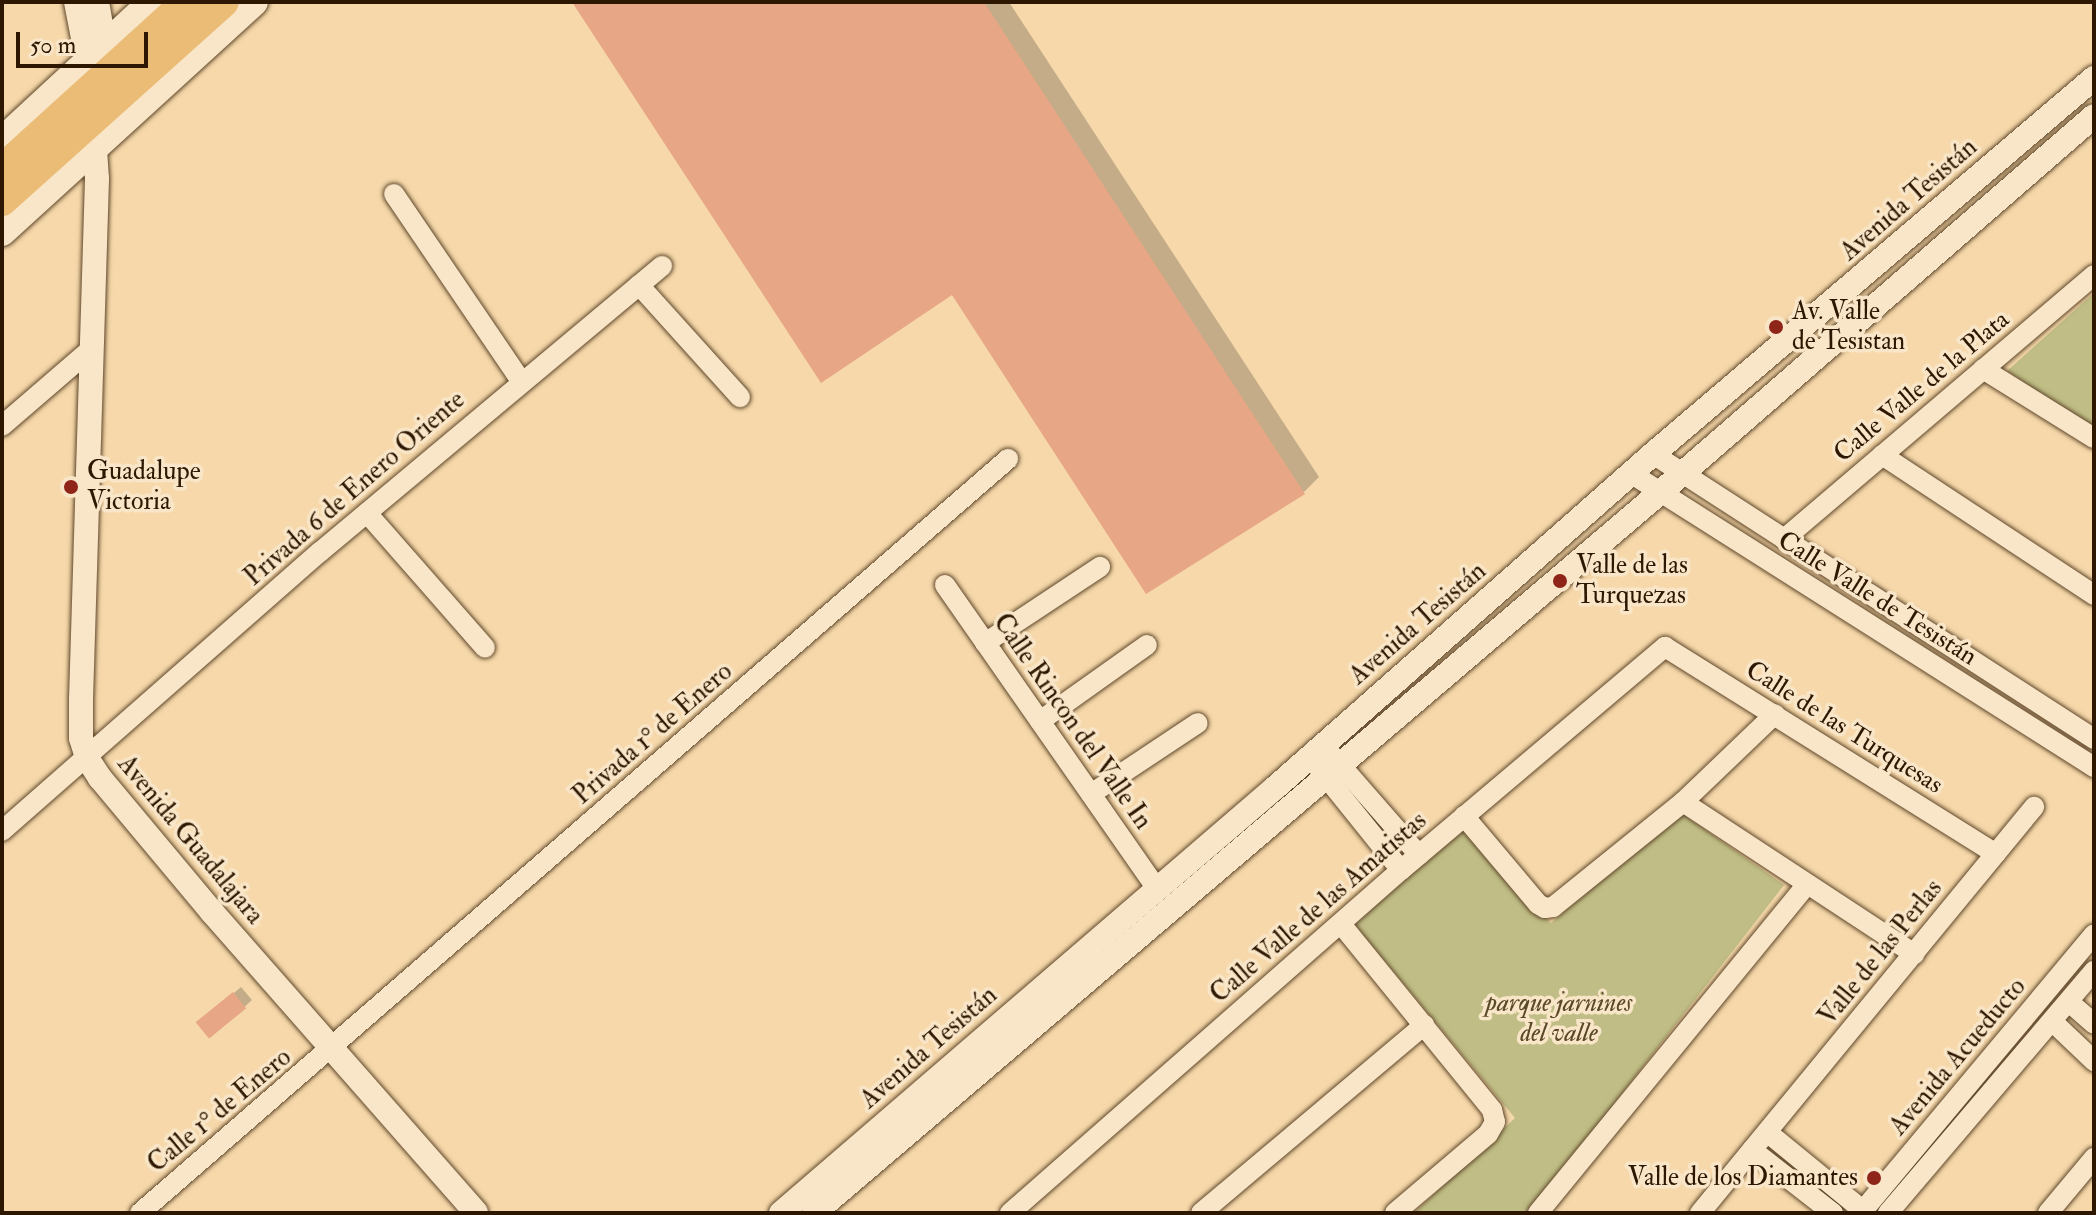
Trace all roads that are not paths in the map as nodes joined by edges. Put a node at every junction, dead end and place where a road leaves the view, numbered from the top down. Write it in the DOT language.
graph roads {
  1 [pos="76,2"];
  2 [pos="97,2"];
  3 [pos="152,2"];
  4 [pos="186,2"];
  5 [pos="224,2"];
  6 [pos="254,2"];
  7 [pos="2094,78"];
  8 [pos="100,96"];
  9 [pos="2094,116"];
  10 [pos="2,141"];
  11 [pos="2,169"];
  12 [pos="394,194"];
  13 [pos="2,201"];
  14 [pos="2,232"];
  15 [pos="662,266"];
  16 [pos="2094,275"];
  17 [pos="639,285"];
  18 [pos="90,350"];
  19 [pos="1983,369"];
  20 [pos="522,382"];
  21 [pos="740,397"];
  22 [pos="2,426"];
  23 [pos="2094,438"];
  24 [pos="1653,454"];
  25 [pos="1882,455"];
  26 [pos="1008,459"];
  27 [pos="1683,473"];
  28 [pos="1632,474"];
  29 [pos="1660,492"];
  30 [pos="367,513"];
  31 [pos="1784,539"];
  32 [pos="1100,567"];
  33 [pos="945,585"];
  34 [pos="2094,595"];
  35 [pos="985,643"];
  36 [pos="1147,645"];
  37 [pos="1665,647"];
  38 [pos="485,648"];
  39 [pos="1775,714"];
  40 [pos="1040,721"];
  41 [pos="1198,723"];
  42 [pos="2094,739"];
  43 [pos="87,758"];
  44 [pos="1324,761"];
  45 [pos="2094,767"];
  46 [pos="1091,794"];
  47 [pos="1683,802"];
  48 [pos="2034,807"];
  49 [pos="1464,816"];
  50 [pos="2,831"];
  51 [pos="1996,854"];
  52 [pos="1419,855"];
  53 [pos="1401,870"];
  54 [pos="1806,886"];
  55 [pos="1157,889"];
  56 [pos="1341,924"];
  57 [pos="2094,934"];
  58 [pos="1914,954"];
  59 [pos="2094,971"];
  60 [pos="2069,1002"];
  61 [pos="2053,1022"];
  62 [pos="2094,1024"];
  63 [pos="1424,1025"];
  64 [pos="332,1049"];
  65 [pos="2094,1061"];
  66 [pos="1767,1132"];
  67 [pos="1752,1150"];
  68 [pos="2094,1158"];
  69 [pos="1020,1211"];
  70 [pos="1864,1212"];
  71 [pos="140,1213"];
  72 [pos="476,1213"];
  73 [pos="781,1213"];
  74 [pos="814,1213"];
  75 [pos="1201,1213"];
  76 [pos="1395,1213"];
  77 [pos="1538,1213"];
  78 [pos="1700,1213"];
  79 [pos="1833,1213"];
  80 [pos="1888,1213"];
  81 [pos="2048,1213"];
  1 -- 8 [label="street, Avenida Guadalajara"];
  2 -- 8 [label="street, Avenida Guadalajara"];
  3 -- 8 [label="main road"];
  4 -- 8 [label="main road"];
  5 -- 8 [label="main road"];
  6 -- 8 [label="main road"];
  7 -- 24 [label="street, Avenida Tesistán"];
  8 -- 10 [label="main road"];
  8 -- 11 [label="main road"];
  8 -- 13 [label="main road"];
  8 -- 14 [label="main road"];
  8 -- 18 [label="street, Avenida Guadalajara"];
  9 -- 27 [label="street, Avenida Tesistán"];
  12 -- 20 [label="street"];
  15 -- 17 [label="street, Privada 6 de Enero Oriente"];
  16 -- 19 [label="street, Calle Valle de la Plata"];
  17 -- 20 [label="street, Privada 6 de Enero Oriente"];
  17 -- 21 [label="street"];
  18 -- 22 [label="street"];
  18 -- 43 [label="street, Avenida Guadalajara"];
  19 -- 23 [label="street"];
  19 -- 25 [label="street, Calle Valle de la Plata"];
  20 -- 30 [label="street, Privada 6 de Enero Oriente"];
  24 -- 27 [label="street, Calle Valle de Tesistán"];
  24 -- 28 [label="street, Avenida Tesistán"];
  25 -- 31 [label="street, Calle Valle de la Plata"];
  25 -- 34 [label="street"];
  26 -- 64 [label="street, Privada 1° de Enero"];
  27 -- 29 [label="street, Avenida Tesistán"];
  27 -- 31 [label="street, Calle Valle de Tesistán"];
  28 -- 29 [label="street, Calle Valle de Tesistán"];
  28 -- 44 [label="street, Avenida Tesistán"];
  29 -- 44 [label="street, Avenida Tesistán"];
  29 -- 45 [label="street, Calle Valle de Tesistán"];
  30 -- 38 [label="street"];
  30 -- 43 [label="street, Privada 6 de Enero Oriente"];
  31 -- 42 [label="street, Calle Valle de Tesistán"];
  32 -- 35 [label="street"];
  33 -- 35 [label="street, Calle Rincon del Valle In"];
  35 -- 40 [label="street, Calle Rincon del Valle In"];
  36 -- 40 [label="street"];
  37 -- 39 [label="street, Calle de las Turquesas"];
  37 -- 49 [label="street, Calle Valle de las Amatistas"];
  39 -- 47 [label="street"];
  39 -- 51 [label="street, Calle de las Turquesas"];
  40 -- 46 [label="street, Calle Rincon del Valle In"];
  41 -- 46 [label="street"];
  43 -- 50 [label="street, Privada 6 de Enero Oriente"];
  43 -- 64 [label="street, Avenida Guadalajara"];
  44 -- 52 [label="street"];
  44 -- 53 [label="street"];
  44 -- 55 [label="street, Avenida Tesistán"];
  44 -- 74 [label="street, Avenida Tesistán"];
  46 -- 55 [label="street, Calle Rincon del Valle In"];
  47 -- 49 [label="street"];
  47 -- 54 [label="street"];
  48 -- 51 [label="street, Valle de las Perlas"];
  49 -- 52 [label="street, Calle Valle de las Amatistas"];
  51 -- 58 [label="street, Valle de las Perlas"];
  52 -- 53 [label="street, Calle Valle de las Amatistas"];
  53 -- 56 [label="street, Calle Valle de las Amatistas"];
  54 -- 58 [label="street"];
  54 -- 77 [label="street"];
  55 -- 73 [label="street, Avenida Tesistán"];
  56 -- 63 [label="street"];
  56 -- 69 [label="street, Calle Valle de las Amatistas"];
  57 -- 70 [label="street, Avenida Acueducto"];
  58 -- 66 [label="street, Valle de las Perlas"];
  59 -- 60 [label="street, Avenida Acueducto"];
  60 -- 61 [label="street, Avenida Acueducto"];
  60 -- 62 [label="street"];
  61 -- 65 [label="street"];
  61 -- 80 [label="street, Avenida Acueducto"];
  63 -- 75 [label="street"];
  63 -- 76 [label="street"];
  64 -- 71 [label="street, Calle 1° de Enero"];
  64 -- 72 [label="street, Avenida Guadalajara"];
  66 -- 67 [label="street, Valle de las Perlas"];
  66 -- 70 [label="street"];
  67 -- 78 [label="street, Valle de las Perlas"];
  67 -- 79 [label="street"];
  68 -- 81 [label="street"];
}
